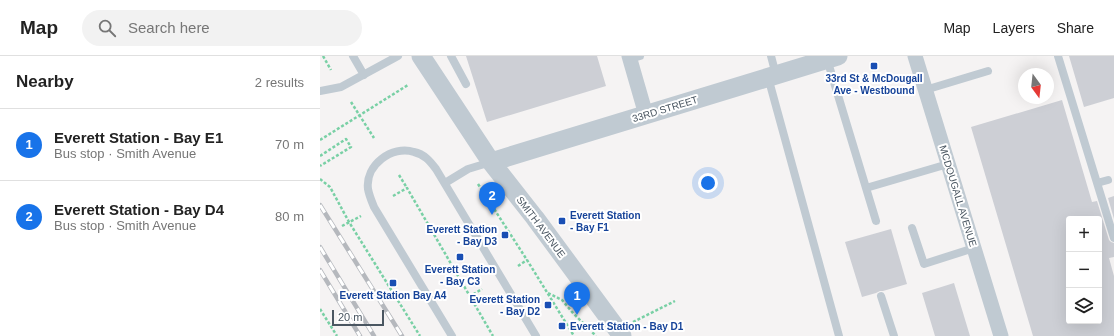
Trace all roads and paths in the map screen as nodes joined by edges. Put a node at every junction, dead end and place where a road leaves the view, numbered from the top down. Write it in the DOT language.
graph roads {
  1 [pos="323,56"];
  2 [pos="353,56"];
  3 [pos="398,56"];
  4 [pos="421,56"];
  5 [pos="451,56"];
  6 [pos="771,56"];
  7 [pos="914,56"];
  8 [pos="1058,56"];
  9 [pos="633,57"];
  10 [pos="831,57"];
  11 [pos="331,70"];
  12 [pos="988,71"];
  13 [pos="364,75"];
  14 [pos="772,76"];
  15 [pos="466,84"];
  16 [pos="408,85"];
  17 [pos="925,90"];
  18 [pos="320,91"];
  19 [pos="352,102"];
  20 [pos="360,115"];
  21 [pos="646,115"];
  22 [pos="374,138"];
  23 [pos="320,140"];
  24 [pos="320,156"];
  25 [pos="491,162"];
  26 [pos="948,164"];
  27 [pos="320,166"];
  28 [pos="399,175"];
  29 [pos="320,179"];
  30 [pos="1108,180"];
  31 [pos="445,183"];
  32 [pos="1097,183"];
  33 [pos="478,184"];
  34 [pos="407,188"];
  35 [pos="866,188"];
  36 [pos="393,196"];
  37 [pos="361,216"];
  38 [pos="876,220"];
  39 [pos="349,222"];
  40 [pos="342,226"];
  41 [pos="912,228"];
  42 [pos="1114,238"];
  43 [pos="974,248"];
  44 [pos="527,260"];
  45 [pos="518,266"];
  46 [pos="482,289"];
  47 [pos="548,293"];
  48 [pos="881,296"];
  49 [pos="470,297"];
  50 [pos="675,300"];
  51 [pos="320,309"];
  52 [pos="627,329"];
  53 [pos="337,336"];
  54 [pos="420,336"];
  55 [pos="452,336"];
  56 [pos="493,336"];
  57 [pos="536,336"];
  58 [pos="574,336"];
  59 [pos="596,336"];
  60 [pos="839,336"];
  61 [pos="894,336"];
  62 [pos="1001,336"];
  1 -- 11 [label="path"];
  2 -- 13 [label="lane"];
  3 -- 13 [label="lane"];
  4 -- 25 [label="street, SMITH AVENUE"];
  5 -- 15 [label="lane"];
  6 -- 14 [label="lane"];
  7 -- 17 [label="street, MCDOUGALL AVENUE"];
  8 -- 32 [label="lane"];
  9 -- 21 [label="street"];
  10 -- 14 [label="street, 33RD STREET"];
  10 -- 35 [label="lane"];
  12 -- 17 [label="lane"];
  13 -- 18 [label="lane"];
  14 -- 21 [label="street, 33RD STREET"];
  14 -- 60 [label="lane"];
  16 -- 20 [label="path"];
  17 -- 26 [label="street, MCDOUGALL AVENUE"];
  19 -- 20 [label="path"];
  20 -- 22 [label="path"];
  20 -- 23 [label="path"];
  21 -- 25 [label="street, 33RD STREET"];
  24 -- 27 [label="path"];
  25 -- 31 [label="lane"];
  25 -- 52 [label="street, SMITH AVENUE"];
  26 -- 35 [label="lane"];
  26 -- 43 [label="street, MCDOUGALL AVENUE"];
  28 -- 34 [label="path"];
  29 -- 39 [label="path"];
  30 -- 32 [label="lane"];
  31 -- 55 [label="lane"];
  31 -- 57 [label="lane"];
  32 -- 42 [label="lane"];
  33 -- 44 [label="path"];
  34 -- 36 [label="path"];
  34 -- 49 [label="path"];
  35 -- 38 [label="lane"];
  37 -- 39 [label="path"];
  39 -- 40 [label="path"];
  39 -- 54 [label="path"];
  41 -- 43 [label="lane"];
  43 -- 62 [label="street, MCDOUGALL AVENUE"];
  44 -- 45 [label="path"];
  44 -- 47 [label="path"];
  46 -- 49 [label="path"];
  47 -- 58 [label="path"];
  47 -- 59 [label="path"];
  48 -- 61 [label="lane"];
  49 -- 56 [label="path"];
  50 -- 52 [label="path"];
  51 -- 53 [label="path"];
}
